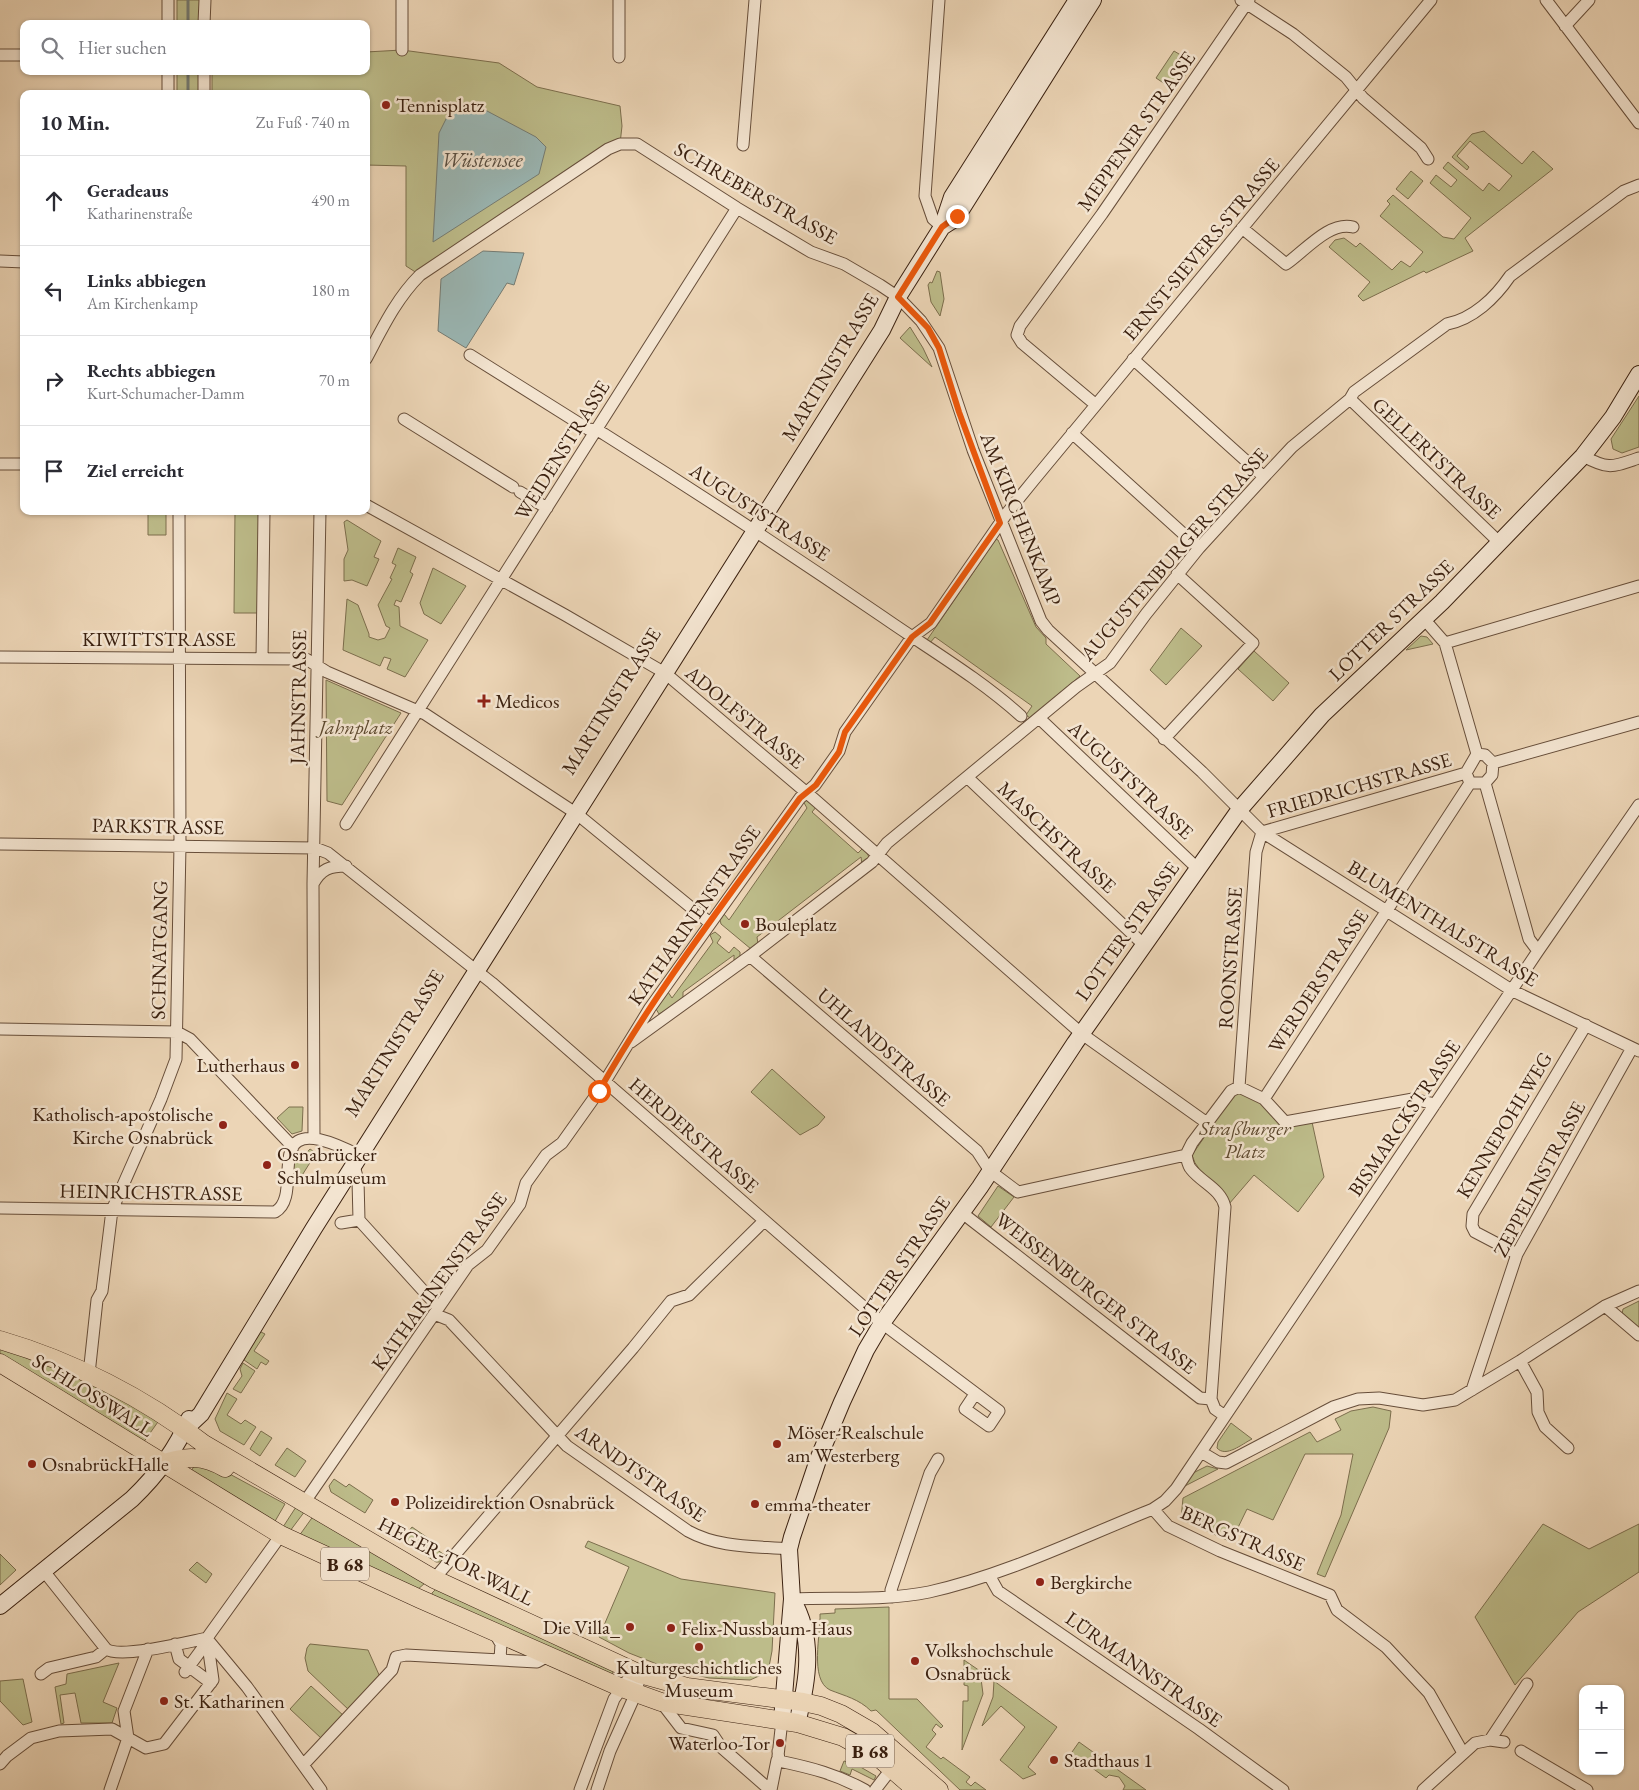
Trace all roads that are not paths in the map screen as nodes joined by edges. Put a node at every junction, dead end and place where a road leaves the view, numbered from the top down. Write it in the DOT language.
graph roads {
  1 [pos="168,0"];
  2 [pos="205,0"];
  3 [pos="402,0"];
  4 [pos="619,0"];
  5 [pos="755,0"];
  6 [pos="939,0"];
  7 [pos="1076,0"];
  8 [pos="1093,0"];
  9 [pos="1431,0"];
  10 [pos="1546,0"];
  11 [pos="1590,0"];
  12 [pos="1246,1"];
  13 [pos="168,20"];
  14 [pos="204,20"];
  15 [pos="1565,26"];
  16 [pos="402,50"];
  17 [pos="0,55"];
  18 [pos="20,55"];
  19 [pos="619,57"];
  20 [pos="168,75"];
  21 [pos="204,75"];
  22 [pos="168,90"];
  23 [pos="204,90"];
  24 [pos="1357,91"];
  25 [pos="1639,123"];
  26 [pos="743,145"];
  27 [pos="1428,159"];
  28 [pos="1637,186"];
  29 [pos="737,208"];
  30 [pos="942,227"];
  31 [pos="1242,228"];
  32 [pos="1353,228"];
  33 [pos="0,261"];
  34 [pos="20,262"];
  35 [pos="898,297"];
  36 [pos="370,352"];
  37 [pos="470,355"];
  38 [pos="1133,360"];
  39 [pos="1639,374"];
  40 [pos="1351,396"];
  41 [pos="1096,405"];
  42 [pos="404,419"];
  43 [pos="597,430"];
  44 [pos="1072,433"];
  45 [pos="1583,456"];
  46 [pos="1639,458"];
  47 [pos="0,464"];
  48 [pos="20,464"];
  49 [pos="1264,477"];
  50 [pos="370,507"];
  51 [pos="547,508"];
  52 [pos="180,515"];
  53 [pos="264,515"];
  54 [pos="320,515"];
  55 [pos="1000,523"];
  56 [pos="751,527"];
  57 [pos="1500,543"];
  58 [pos="1199,548"];
  59 [pos="1178,574"];
  60 [pos="502,580"];
  61 [pos="1639,586"];
  62 [pos="1424,619"];
  63 [pos="912,637"];
  64 [pos="1445,643"];
  65 [pos="0,657"];
  66 [pos="179,658"];
  67 [pos="262,659"];
  68 [pos="316,664"];
  69 [pos="661,670"];
  70 [pos="1096,674"];
  71 [pos="417,711"];
  72 [pos="1021,716"];
  73 [pos="1039,718"];
  74 [pos="1639,722"];
  75 [pos="1164,738"];
  76 [pos="1477,754"];
  77 [pos="1493,763"];
  78 [pos="967,777"];
  79 [pos="1468,778"];
  80 [pos="1485,783"];
  81 [pos="807,793"];
  82 [pos="1639,805"];
  83 [pos="1240,809"];
  84 [pos="572,811"];
  85 [pos="346,824"];
  86 [pos="1262,832"];
  87 [pos="0,844"];
  88 [pos="180,845"];
  89 [pos="315,848"];
  90 [pos="878,855"];
  91 [pos="346,866"];
  92 [pos="1197,868"];
  93 [pos="313,884"];
  94 [pos="1386,910"];
  95 [pos="710,924"];
  96 [pos="1144,944"];
  97 [pos="1538,951"];
  98 [pos="750,956"];
  99 [pos="472,969"];
  100 [pos="1513,991"];
  101 [pos="650,1008"];
  102 [pos="662,1020"];
  103 [pos="1586,1025"];
  104 [pos="0,1029"];
  105 [pos="177,1032"];
  106 [pos="1082,1034"];
  107 [pos="628,1044"];
  108 [pos="1635,1049"];
  109 [pos="605,1081"];
  110 [pos="1239,1087"];
  111 [pos="1264,1099"];
  112 [pos="1435,1104"];
  113 [pos="1207,1123"];
  114 [pos="314,1138"];
  115 [pos="293,1148"];
  116 [pos="1186,1155"];
  117 [pos="356,1163"];
  118 [pos="990,1171"];
  119 [pos="0,1208"];
  120 [pos="112,1210"];
  121 [pos="961,1212"];
  122 [pos="359,1220"];
  123 [pos="764,1221"];
  124 [pos="341,1223"];
  125 [pos="1517,1254"];
  126 [pos="1639,1291"];
  127 [pos="1605,1306"];
  128 [pos="436,1310"];
  129 [pos="882,1323"];
  130 [pos="1639,1335"];
  131 [pos="0,1340"];
  132 [pos="1520,1361"];
  133 [pos="0,1363"];
  134 [pos="89,1374"];
  135 [pos="1472,1390"];
  136 [pos="975,1394"];
  137 [pos="1211,1399"];
  138 [pos="1225,1416"];
  139 [pos="184,1429"];
  140 [pos="557,1436"];
  141 [pos="1568,1448"];
  142 [pos="1201,1452"];
  143 [pos="938,1459"];
  144 [pos="163,1464"];
  145 [pos="298,1500"];
  146 [pos="1153,1508"];
  147 [pos="281,1534"];
  148 [pos="789,1549"];
  149 [pos="43,1570"];
  150 [pos="989,1575"];
  151 [pos="434,1579"];
  152 [pos="892,1597"];
  153 [pos="792,1599"];
  154 [pos="0,1606"];
  155 [pos="494,1632"];
  156 [pos="207,1640"];
  157 [pos="175,1644"];
  158 [pos="106,1649"];
  159 [pos="148,1649"];
  160 [pos="548,1656"];
  161 [pos="500,1659"];
  162 [pos="230,1668"];
  163 [pos="187,1669"];
  164 [pos="637,1673"];
  165 [pos="41,1674"];
  166 [pos="212,1682"];
  167 [pos="1527,1684"];
  168 [pos="629,1691"];
  169 [pos="785,1700"];
  170 [pos="661,1702"];
  171 [pos="803,1702"];
  172 [pos="124,1711"];
  173 [pos="790,1721"];
  174 [pos="106,1727"];
  175 [pos="128,1738"];
  176 [pos="1490,1740"];
  177 [pos="1504,1742"];
  178 [pos="1521,1751"];
  179 [pos="1463,1753"];
  180 [pos="778,1756"];
  181 [pos="0,1764"];
  182 [pos="304,1764"];
  183 [pos="892,1768"];
  184 [pos="321,1789"];
  185 [pos="110,1790"];
  186 [pos="580,1790"];
  187 [pos="597,1790"];
  188 [pos="771,1790"];
  189 [pos="866,1790"];
  190 [pos="875,1790"];
  191 [pos="916,1790"];
  192 [pos="939,1790"];
  193 [pos="1283,1790"];
  194 [pos="1423,1790"];
  195 [pos="1587,1790"];
  1 -- 13 [label="street"];
  2 -- 14 [label="street"];
  3 -- 16 [label="street"];
  4 -- 19 [label="street"];
  5 -- 26 [label="street"];
  6 -- 30 [label="street"];
  7 -- 30 [label="main road"];
  8 -- 30 [label="main road"];
  9 -- 24 [label="street, ERNST-SIEVERS-STRASSE"];
  10 -- 15 [label="street"];
  11 -- 15 [label="street"];
  12 -- 24 [label="street"];
  12 -- 41 [label="street, MEPPENER STRASSE"];
  15 -- 25 [label="street"];
  17 -- 18 [label="street"];
  20 -- 22 [label="street"];
  21 -- 23 [label="street"];
  24 -- 27 [label="street"];
  24 -- 31 [label="street, ERNST-SIEVERS-STRASSE"];
  28 -- 40 [label="street, AUGUSTENBURGER STRASSE"];
  29 -- 35 [label="street, SCHREBERSTRASSE"];
  29 -- 36 [label="street, SCHREBERSTRASSE"];
  29 -- 43 [label="street, WEIDENSTRASSE"];
  30 -- 35 [label="main road, MARTINISTRASSE"];
  31 -- 32 [label="street"];
  31 -- 38 [label="street, ERNST-SIEVERS-STRASSE"];
  33 -- 34 [label="street"];
  35 -- 55 [label="street, AM KIRCHENKAMP"];
  35 -- 56 [label="main road, MARTINISTRASSE"];
  37 -- 43 [label="street, AUGUSTSTRASSE"];
  38 -- 41 [label="street, ERNST-SIEVERS-STRASSE"];
  38 -- 49 [label="street"];
  39 -- 45 [label="main road, LOTTER STRASSE"];
  40 -- 49 [label="street, AUGUSTENBURGER STRASSE"];
  40 -- 57 [label="street, GELLERTSTRASSE"];
  41 -- 44 [label="street, ERNST-SIEVERS-STRASSE"];
  42 -- 51 [label="street"];
  43 -- 51 [label="street, WEIDENSTRASSE"];
  43 -- 56 [label="street, AUGUSTSTRASSE"];
  44 -- 55 [label="street, ERNST-SIEVERS-STRASSE"];
  44 -- 58 [label="street"];
  45 -- 46 [label="street"];
  45 -- 57 [label="main road, LOTTER STRASSE"];
  47 -- 48 [label="street"];
  49 -- 58 [label="street, AUGUSTENBURGER STRASSE"];
  50 -- 60 [label="street, ADOLFSTRASSE"];
  51 -- 60 [label="street, WEIDENSTRASSE"];
  52 -- 66 [label="street, SCHNATGANG"];
  53 -- 67 [label="street"];
  54 -- 68 [label="street, JAHNSTRASSE"];
  55 -- 63 [label="street, KATHARINENSTRASSE"];
  55 -- 70 [label="street, AM KIRCHENKAMP"];
  56 -- 63 [label="street, AUGUSTSTRASSE"];
  56 -- 69 [label="main road, MARTINISTRASSE"];
  57 -- 62 [label="main road, LOTTER STRASSE"];
  58 -- 59 [label="street, AUGUSTENBURGER STRASSE"];
  59 -- 70 [label="street, AUGUSTENBURGER STRASSE"];
  59 -- 75 [label="street"];
  60 -- 69 [label="street, ADOLFSTRASSE"];
  60 -- 71 [label="street, WEIDENSTRASSE"];
  61 -- 64 [label="street"];
  62 -- 64 [label="street"];
  62 -- 83 [label="main road, LOTTER STRASSE"];
  63 -- 72 [label="street, AUGUSTSTRASSE"];
  63 -- 81 [label="street, KATHARINENSTRASSE"];
  64 -- 76 [label="street"];
  65 -- 66 [label="street, KIWITTSTRASSE"];
  66 -- 67 [label="street, KIWITTSTRASSE"];
  66 -- 88 [label="street, SCHNATGANG"];
  67 -- 68 [label="street, KIWITTSTRASSE"];
  68 -- 71 [label="street"];
  68 -- 89 [label="street, JAHNSTRASSE"];
  69 -- 81 [label="street, ADOLFSTRASSE"];
  69 -- 84 [label="main road, MARTINISTRASSE"];
  70 -- 73 [label="street, AUGUSTENBURGER STRASSE"];
  70 -- 75 [label="street, AM KIRCHENKAMP"];
  71 -- 84 [label="street"];
  71 -- 85 [label="street"];
  73 -- 78 [label="street, AUGUSTENBURGER STRASSE"];
  73 -- 92 [label="street, AUGUSTSTRASSE"];
  74 -- 77 [label="street"];
  75 -- 83 [label="street, AM KIRCHENKAMP"];
  76 -- 77 [label="street"];
  76 -- 79 [label="street, WERDERSTRASSE"];
  77 -- 80 [label="street"];
  78 -- 90 [label="street, AUGUSTENBURGER STRASSE"];
  78 -- 96 [label="street, MASCHSTRASSE"];
  79 -- 80 [label="street, FRIEDRICHSTRASSE"];
  79 -- 86 [label="street, FRIEDRICHSTRASSE"];
  79 -- 94 [label="street, WERDERSTRASSE"];
  80 -- 97 [label="street"];
  81 -- 90 [label="street, ADOLFSTRASSE"];
  81 -- 95 [label="street, KATHARINENSTRASSE"];
  82 -- 97 [label="street, BISMARCKSTRASSE"];
  83 -- 86 [label="street, BLUMENTHALSTRASSE"];
  83 -- 92 [label="main road, LOTTER STRASSE"];
  84 -- 95 [label="street"];
  84 -- 99 [label="main road, MARTINISTRASSE"];
  86 -- 94 [label="street, BLUMENTHALSTRASSE"];
  86 -- 110 [label="street, ROONSTRASSE"];
  87 -- 88 [label="street, PARKSTRASSE"];
  88 -- 89 [label="street, PARKSTRASSE"];
  88 -- 105 [label="street, SCHNATGANG"];
  89 -- 91 [label="street, HERDERSTRASSE"];
  89 -- 93 [label="street, JAHNSTRASSE"];
  90 -- 98 [label="street, AUGUSTENBURGER STRASSE"];
  90 -- 106 [label="street, ADOLFSTRASSE"];
  91 -- 93 [label="street"];
  91 -- 99 [label="street, HERDERSTRASSE"];
  92 -- 96 [label="main road, LOTTER STRASSE"];
  93 -- 114 [label="street, JAHNSTRASSE"];
  94 -- 100 [label="street, BLUMENTHALSTRASSE"];
  94 -- 111 [label="street, WERDERSTRASSE"];
  95 -- 101 [label="street, KATHARINENSTRASSE"];
  96 -- 106 [label="main road, LOTTER STRASSE"];
  97 -- 100 [label="street, BISMARCKSTRASSE"];
  98 -- 102 [label="street, AUGUSTENBURGER STRASSE"];
  98 -- 118 [label="street, UHLANDSTRASSE"];
  99 -- 109 [label="street, HERDERSTRASSE"];
  99 -- 117 [label="main road, MARTINISTRASSE"];
  100 -- 103 [label="street, BLUMENTHALSTRASSE"];
  100 -- 112 [label="street, BISMARCKSTRASSE"];
  101 -- 102 [label="street"];
  101 -- 107 [label="street, KATHARINENSTRASSE"];
  102 -- 107 [label="street, AUGUSTENBURGER STRASSE"];
  103 -- 108 [label="street, BLUMENTHALSTRASSE"];
  103 -- 125 [label="street, KENNEPOHLWEG"];
  104 -- 105 [label="street"];
  105 -- 115 [label="street"];
  105 -- 120 [label="street, SCHNATGANG"];
  106 -- 113 [label="street, ADOLFSTRASSE"];
  106 -- 118 [label="main road, LOTTER STRASSE"];
  107 -- 109 [label="street, KATHARINENSTRASSE"];
  108 -- 125 [label="street, ZEPPELINSTRASSE"];
  109 -- 123 [label="street, HERDERSTRASSE"];
  109 -- 128 [label="street, KATHARINENSTRASSE"];
  110 -- 111 [label="street"];
  110 -- 113 [label="street"];
  111 -- 112 [label="street"];
  112 -- 138 [label="street, BISMARCKSTRASSE"];
  113 -- 116 [label="street"];
  114 -- 115 [label="street"];
  114 -- 117 [label="street"];
  115 -- 120 [label="street, HEINRICHSTRASSE"];
  116 -- 118 [label="street, UHLANDSTRASSE"];
  116 -- 137 [label="street"];
  117 -- 122 [label="street"];
  117 -- 139 [label="main road, MARTINISTRASSE"];
  118 -- 121 [label="main road, LOTTER STRASSE"];
  119 -- 120 [label="street, HEINRICHSTRASSE"];
  120 -- 134 [label="street, SCHNATGANG"];
  121 -- 129 [label="main road, LOTTER STRASSE"];
  121 -- 137 [label="street, WEISSENBURGER STRASSE"];
  122 -- 124 [label="street"];
  122 -- 128 [label="street, ARNDTSTRASSE"];
  123 -- 129 [label="street, HERDERSTRASSE"];
  123 -- 140 [label="street"];
  125 -- 135 [label="street, ZEPPELINSTRASSE"];
  126 -- 127 [label="street"];
  127 -- 130 [label="street"];
  127 -- 132 [label="street"];
  128 -- 140 [label="street, ARNDTSTRASSE"];
  128 -- 145 [label="street, KATHARINENSTRASSE"];
  129 -- 136 [label="street, HERDERSTRASSE"];
  129 -- 148 [label="main road, LOTTER STRASSE"];
  131 -- 134 [label="main road, SCHLOSSWALL / B 68"];
  132 -- 135 [label="street"];
  132 -- 141 [label="street"];
  133 -- 144 [label="main road, SCHLOSSWALL / B 68"];
  134 -- 139 [label="main road, SCHLOSSWALL / B 68"];
  135 -- 142 [label="street"];
  137 -- 138 [label="street"];
  138 -- 142 [label="street, BISMARCKSTRASSE"];
  139 -- 144 [label="main road, MARTINISTRASSE"];
  139 -- 145 [label="main road, HEGER-TOR-WALL / B 68"];
  140 -- 148 [label="street, ARNDTSTRASSE"];
  140 -- 151 [label="street"];
  142 -- 146 [label="street, BISMARCKSTRASSE"];
  143 -- 152 [label="street"];
  144 -- 145 [label="main road"];
  144 -- 147 [label="main road, B 68"];
  144 -- 149 [label="main road, MARTINISTRASSE"];
  145 -- 151 [label="main road, HEGER-TOR-WALL / B 68"];
  146 -- 150 [label="street, BERGSTRASSE"];
  146 -- 179 [label="street, BERGSTRASSE"];
  147 -- 155 [label="main road, B 68"];
  147 -- 156 [label="street"];
  148 -- 153 [label="main road, LOTTER STRASSE"];
  149 -- 154 [label="main road, MARTINISTRASSE"];
  149 -- 158 [label="street"];
  150 -- 152 [label="street, BERGSTRASSE"];
  150 -- 193 [label="street, LÜRMANNSTRASSE"];
  151 -- 164 [label="main road, HEGER-TOR-WALL / B 68"];
  152 -- 153 [label="street, BERGSTRASSE"];
  153 -- 169 [label="main road, LOTTER STRASSE"];
  153 -- 171 [label="main road, LOTTER STRASSE"];
  155 -- 160 [label="main road, B 68"];
  155 -- 161 [label="street"];
  156 -- 157 [label="street"];
  156 -- 162 [label="street"];
  156 -- 163 [label="street"];
  156 -- 166 [label="street"];
  157 -- 159 [label="street"];
  157 -- 163 [label="street"];
  158 -- 159 [label="street"];
  158 -- 165 [label="street"];
  159 -- 172 [label="street"];
  160 -- 161 [label="street"];
  160 -- 168 [label="main road, B 68"];
  161 -- 182 [label="street"];
  162 -- 166 [label="street"];
  162 -- 182 [label="street"];
  163 -- 166 [label="street"];
  164 -- 168 [label="street"];
  164 -- 169 [label="main road, HEGER-TOR-WALL / B 68"];
  166 -- 175 [label="street"];
  167 -- 176 [label="street"];
  168 -- 170 [label="main road, B 68"];
  168 -- 186 [label="street"];
  168 -- 187 [label="street"];
  169 -- 171 [label="main road, B 68"];
  169 -- 173 [label="main road, LOTTER STRASSE"];
  170 -- 173 [label="main road, B 68"];
  170 -- 188 [label="street"];
  171 -- 173 [label="main road, LOTTER STRASSE"];
  171 -- 192 [label="main road, B 68"];
  172 -- 174 [label="street"];
  172 -- 175 [label="street"];
  173 -- 180 [label="street"];
  173 -- 183 [label="main road, B 68"];
  174 -- 175 [label="street"];
  174 -- 181 [label="street"];
  175 -- 185 [label="street"];
  176 -- 177 [label="street"];
  176 -- 179 [label="street"];
  178 -- 195 [label="street"];
  179 -- 194 [label="street"];
  180 -- 188 [label="street"];
  180 -- 189 [label="street"];
  182 -- 184 [label="street"];
  183 -- 190 [label="street"];
  183 -- 191 [label="main road, B 68"];
}
